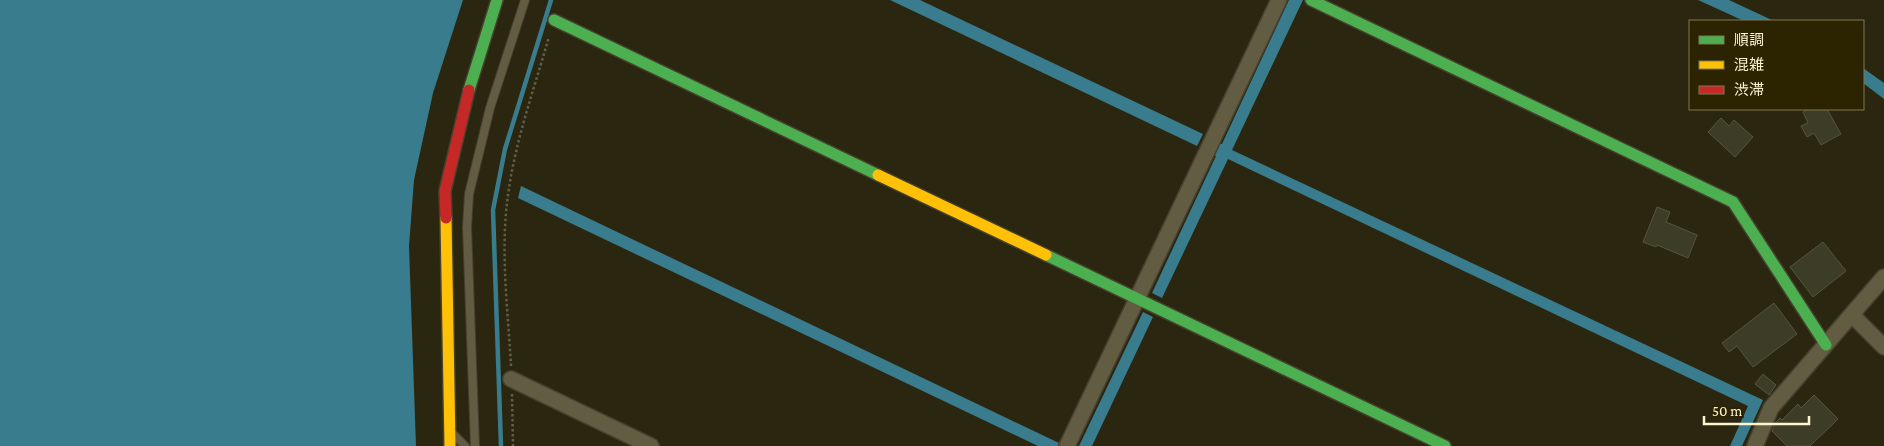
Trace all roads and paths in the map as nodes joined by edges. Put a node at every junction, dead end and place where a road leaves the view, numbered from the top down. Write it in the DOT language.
graph roads {
  1 [pos="497,0"];
  2 [pos="525,0"];
  3 [pos="1279,0"];
  4 [pos="1311,0"];
  5 [pos="554,20"];
  6 [pos="1884,277"];
  7 [pos="1138,298"];
  8 [pos="1852,315"];
  9 [pos="1826,345"];
  10 [pos="1884,347"];
  11 [pos="511,379"];
  12 [pos="450,432"];
  13 [pos="450,446"];
  14 [pos="466,446"];
  15 [pos="475,446"];
  16 [pos="512,446"];
  17 [pos="651,446"];
  18 [pos="1067,446"];
  19 [pos="1444,446"];
  20 [pos="1755,446"];
  1 -- 12 [label="street"];
  2 -- 15 [label="lane"];
  3 -- 7 [label="street"];
  4 -- 9 [label="street"];
  5 -- 7 [label="street"];
  5 -- 11 [label="path"];
  6 -- 8 [label="street"];
  7 -- 18 [label="street"];
  7 -- 19 [label="street"];
  8 -- 9 [label="street"];
  8 -- 10 [label="street"];
  9 -- 20 [label="street"];
  11 -- 16 [label="path"];
  11 -- 17 [label="street"];
  12 -- 13 [label="street"];
  12 -- 14 [label="lane"];
}
